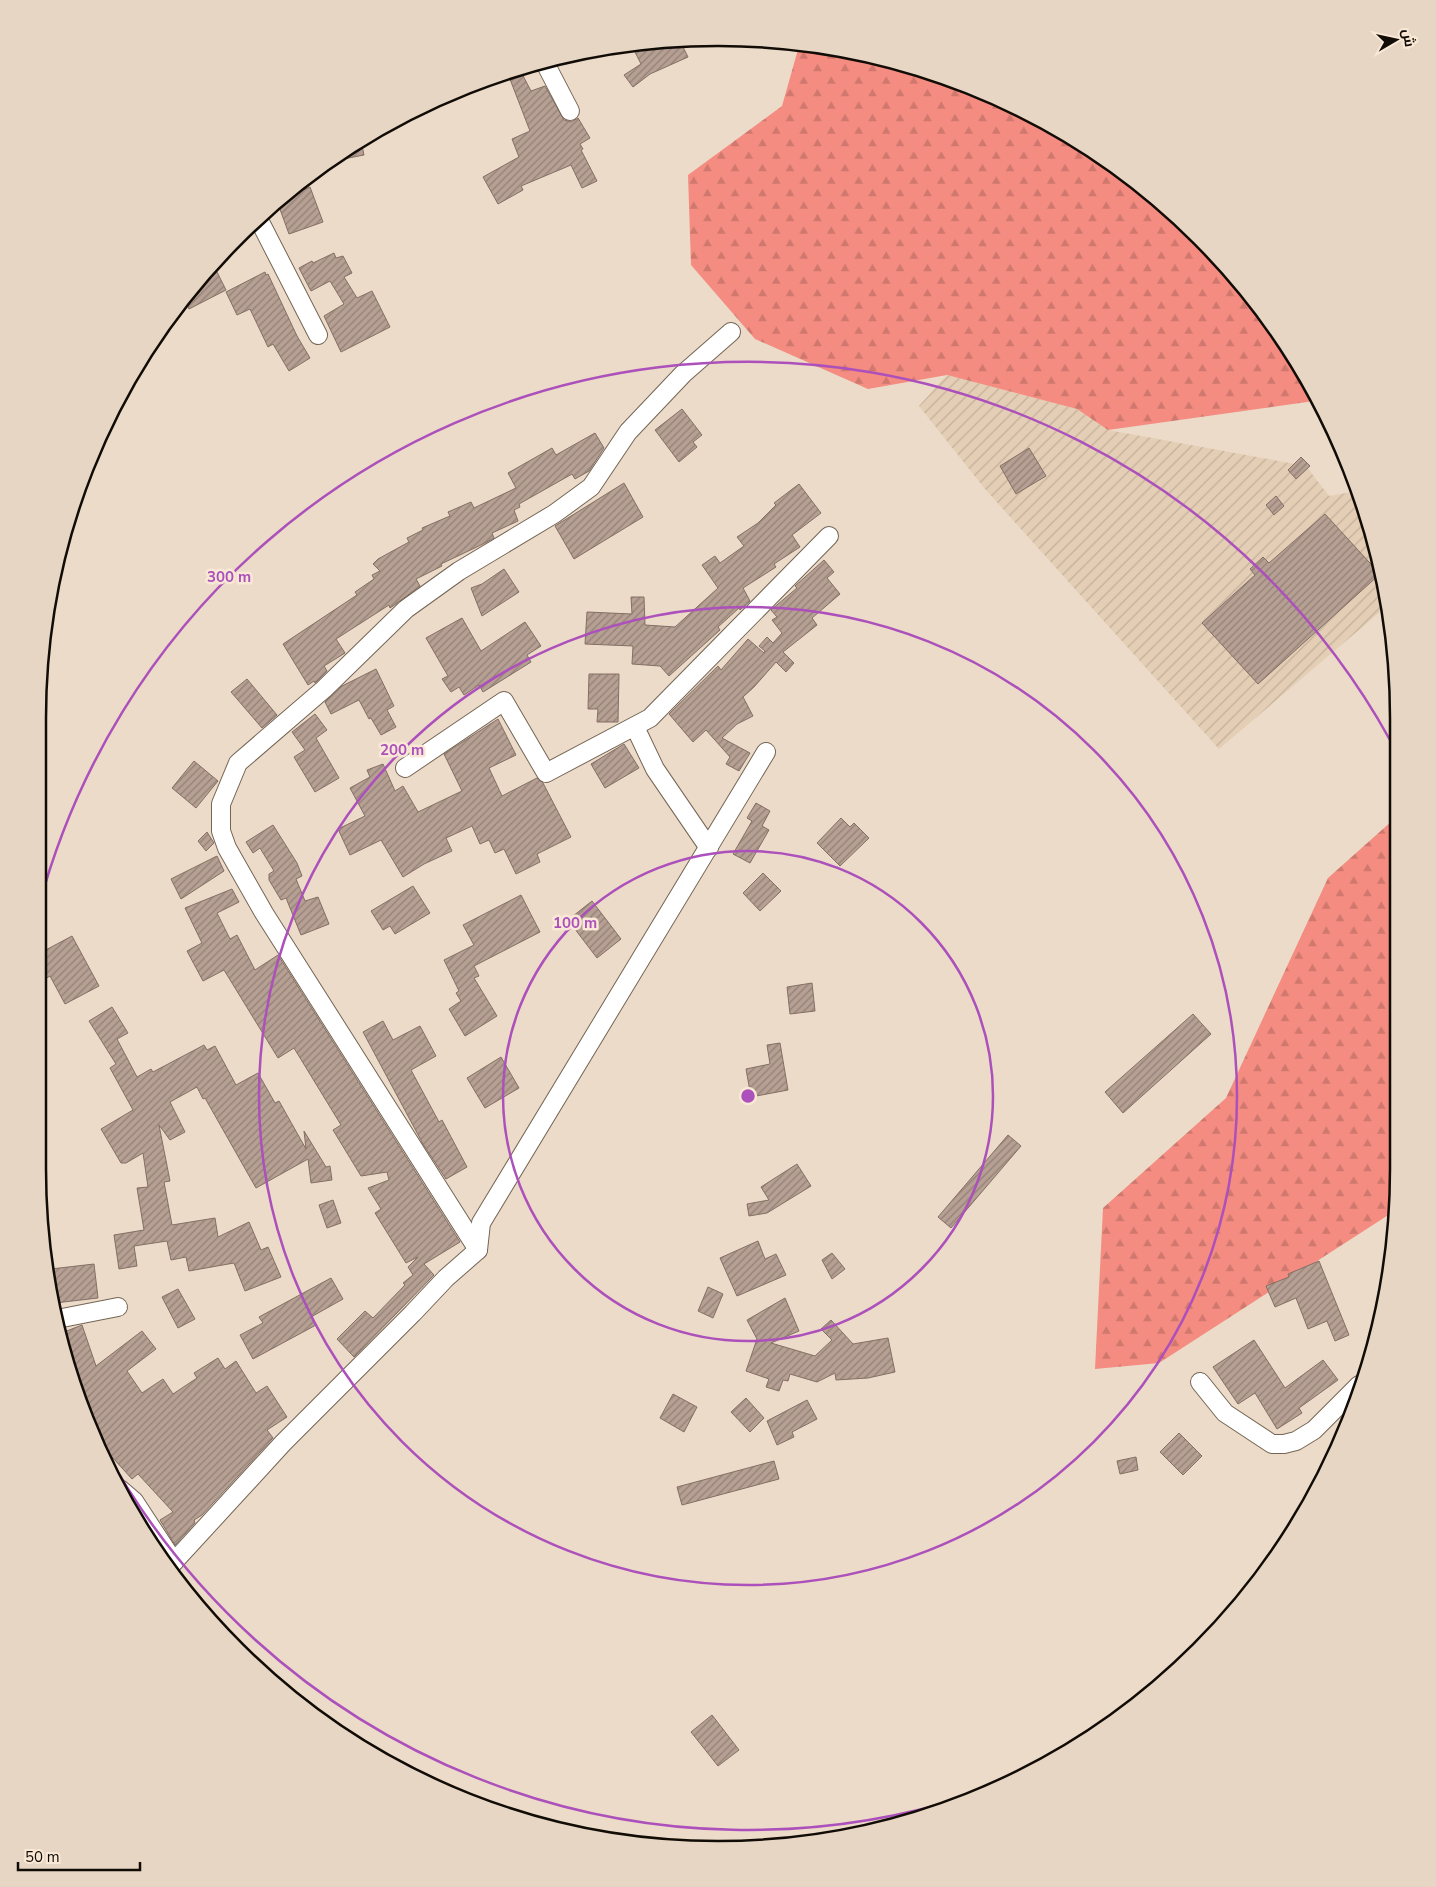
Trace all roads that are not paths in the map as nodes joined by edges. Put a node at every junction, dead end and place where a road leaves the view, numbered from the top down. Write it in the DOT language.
graph roads {
  1 [pos="548,68"];
  2 [pos="570,111"];
  3 [pos="262,225"];
  4 [pos="731,332"];
  5 [pos="318,336"];
  6 [pos="829,536"];
  7 [pos="634,727"];
  8 [pos="766,752"];
  9 [pos="405,768"];
  10 [pos="709,848"];
  11 [pos="478,1250"];
  12 [pos="118,1307"];
  13 [pos="63,1318"];
  14 [pos="1200,1382"];
  15 [pos="1351,1393"];
  16 [pos="139,1510"];
  17 [pos="164,1549"];
  18 [pos="173,1563"];
  1 -- 2 [label="street"];
  3 -- 5 [label="street"];
  4 -- 11 [label="street"];
  6 -- 7 [label="street"];
  7 -- 9 [label="street"];
  7 -- 10 [label="street"];
  8 -- 10 [label="street"];
  10 -- 11 [label="street"];
  11 -- 18 [label="street"];
  12 -- 13 [label="street"];
  14 -- 15 [label="street"];
  16 -- 17 [label="street"];
}
